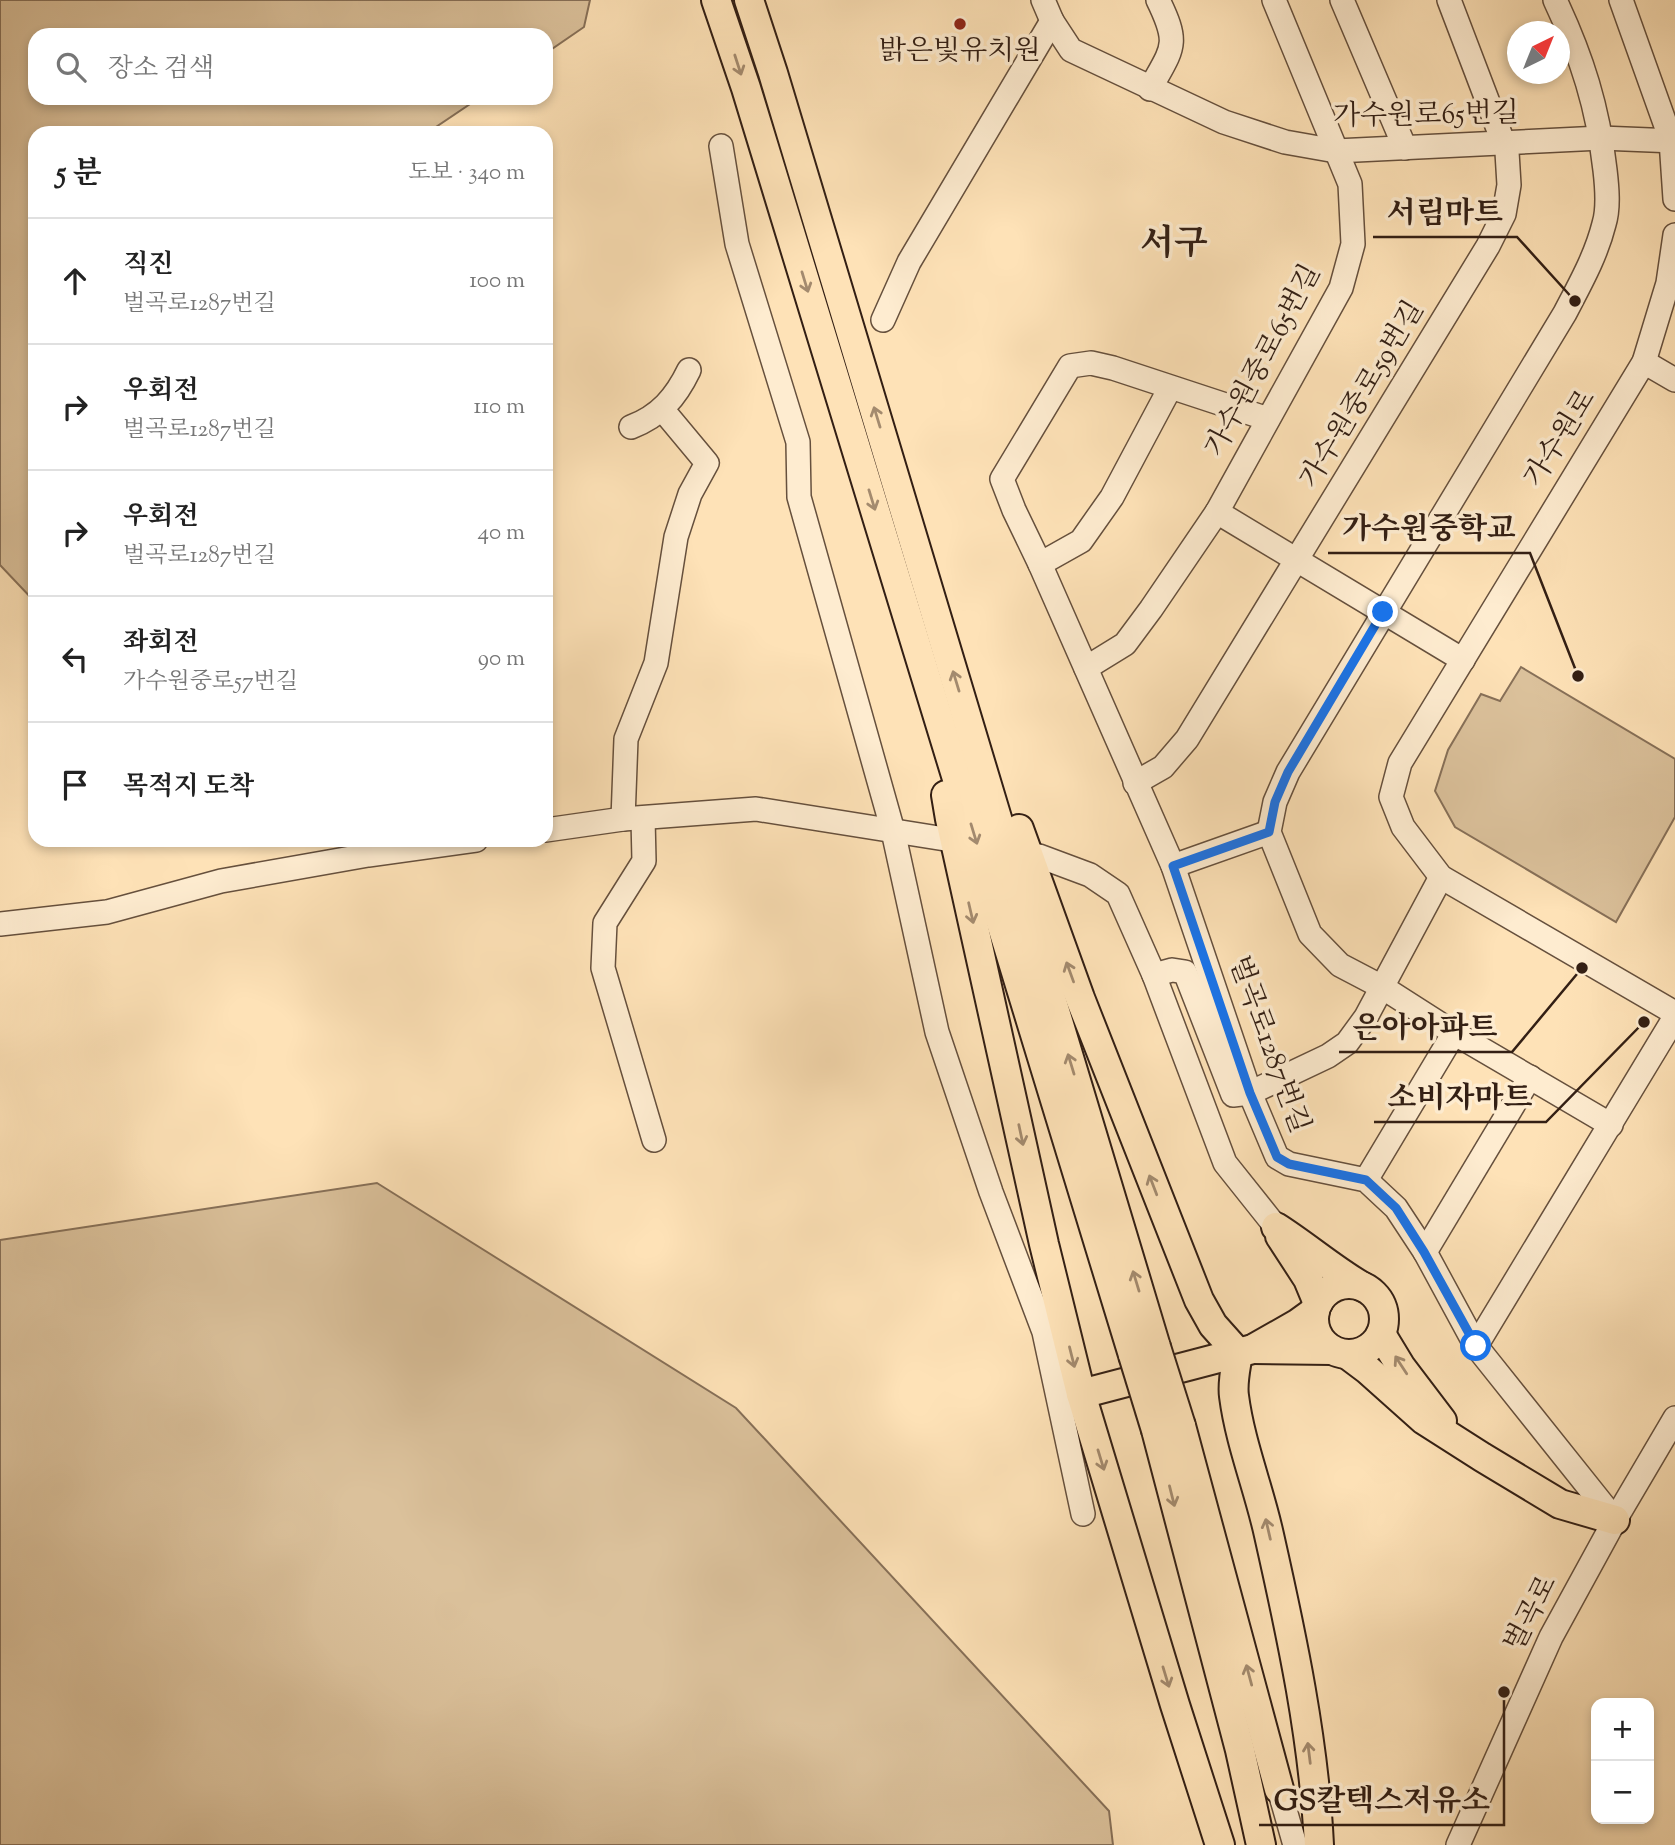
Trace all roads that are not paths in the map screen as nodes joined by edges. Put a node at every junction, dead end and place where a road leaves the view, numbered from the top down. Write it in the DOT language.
graph roads {
  1 [pos="716,0"];
  2 [pos="749,0"];
  3 [pos="1158,0"];
  4 [pos="1274,0"];
  5 [pos="1342,0"];
  6 [pos="1449,0"];
  7 [pos="1555,0"];
  8 [pos="1621,0"];
  9 [pos="1048,10"];
  10 [pos="1150,89"];
  11 [pos="1601,138"];
  12 [pos="1673,141"];
  13 [pos="1506,144"];
  14 [pos="720,146"];
  15 [pos="1405,148"];
  16 [pos="1336,151"];
  17 [pos="1675,199"];
  18 [pos="1675,235"];
  19 [pos="883,320"];
  20 [pos="1644,362"];
  21 [pos="689,370"];
  22 [pos="1675,380"];
  23 [pos="1170,388"];
  24 [pos="662,409"];
  25 [pos="1268,419"];
  26 [pos="631,427"];
  27 [pos="1217,512"];
  28 [pos="1297,560"];
  29 [pos="1040,564"];
  30 [pos="1383,612"];
  31 [pos="1463,660"];
  32 [pos="1086,668"];
  33 [pos="933,702"];
  34 [pos="967,716"];
  35 [pos="1135,783"];
  36 [pos="633,818"];
  37 [pos="553,829"];
  38 [pos="893,831"];
  39 [pos="1269,832"];
  40 [pos="945,839"];
  41 [pos="426,847"];
  42 [pos="1039,856"];
  43 [pos="1173,866"];
  44 [pos="1441,877"];
  45 [pos="0,924"];
  46 [pos="1154,975"];
  47 [pos="1382,986"];
  48 [pos="1675,1015"];
  49 [pos="1454,1033"];
  50 [pos="1530,1077"];
  51 [pos="1250,1093"];
  52 [pos="1611,1125"];
  53 [pos="654,1140"];
  54 [pos="1366,1180"];
  55 [pos="1276,1227"];
  56 [pos="1424,1252"];
  57 [pos="1363,1287"];
  58 [pos="1316,1307"];
  59 [pos="1381,1335"];
  60 [pos="1476,1346"];
  61 [pos="1144,1351"];
  62 [pos="1245,1351"];
  63 [pos="1340,1353"];
  64 [pos="1081,1394"];
  65 [pos="1675,1418"];
  66 [pos="1169,1428"];
  67 [pos="1450,1435"];
  68 [pos="1083,1514"];
  69 [pos="1615,1520"];
  70 [pos="1279,1789"];
  71 [pos="1220,1845"];
  72 [pos="1261,1845"];
  73 [pos="1295,1845"];
  74 [pos="1318,1845"];
  75 [pos="1458,1845"];
  1 -- 33 [label="main road, one-way"];
  34 -- 2 [label="main road, one-way"];
  3 -- 10 [label="street"];
  4 -- 16 [label="street, 가수원중로65번길"];
  5 -- 15 [label="street"];
  6 -- 13 [label="street, 가수원중로59번길"];
  7 -- 11 [label="street"];
  8 -- 12 [label="street"];
  9 -- 10 [label="street, 가수원로65번길"];
  9 -- 19 [label="street"];
  10 -- 16 [label="street, 가수원로65번길"];
  11 -- 12 [label="street, 가수원로65번길"];
  11 -- 13 [label="street, 가수원로65번길"];
  11 -- 30 [label="street"];
  12 -- 17 [label="street"];
  13 -- 15 [label="street, 가수원로65번길"];
  13 -- 28 [label="street, 가수원중로59번길"];
  14 -- 38 [label="street"];
  15 -- 16 [label="street, 가수원로65번길"];
  16 -- 25 [label="street, 가수원중로65번길"];
  18 -- 20 [label="street, 가수원로"];
  20 -- 22 [label="street"];
  20 -- 31 [label="street, 가수원로"];
  21 -- 24 [label="street"];
  23 -- 25 [label="street, 벌곡로1287번길"];
  23 -- 29 [label="street"];
  23 -- 29 [label="street, 벌곡로1287번길"];
  24 -- 26 [label="street"];
  24 -- 36 [label="street"];
  25 -- 27 [label="street, 가수원중로65번길"];
  27 -- 28 [label="street"];
  27 -- 32 [label="street, 가수원중로65번길"];
  28 -- 30 [label="street"];
  28 -- 35 [label="street, 가수원중로59번길"];
  29 -- 32 [label="street, 벌곡로1287번길"];
  30 -- 31 [label="street"];
  30 -- 39 [label="street"];
  31 -- 44 [label="street, 가수원로"];
  32 -- 35 [label="street, 벌곡로1287번길"];
  33 -- 61 [label="main road, one-way"];
  33 -- 64 [label="main road, one-way"];
  61 -- 34 [label="main road, one-way"];
  62 -- 34 [label="main road, one-way"];
  35 -- 43 [label="street, 벌곡로1287번길"];
  36 -- 37 [label="street"];
  36 -- 38 [label="street"];
  36 -- 53 [label="street"];
  38 -- 40 [label="street"];
  38 -- 68 [label="street"];
  39 -- 43 [label="street"];
  39 -- 47 [label="street"];
  41 -- 45 [label="street"];
  42 -- 46 [label="street"];
  43 -- 51 [label="street, 벌곡로1287번길"];
  44 -- 47 [label="street"];
  44 -- 48 [label="street, 가수원로"];
  46 -- 51 [label="street"];
  46 -- 55 [label="street"];
  47 -- 49 [label="street"];
  47 -- 51 [label="street"];
  48 -- 52 [label="street"];
  49 -- 50 [label="street"];
  49 -- 54 [label="street"];
  50 -- 52 [label="street"];
  50 -- 56 [label="street"];
  51 -- 54 [label="street, 벌곡로1287번길"];
  52 -- 60 [label="street"];
  54 -- 56 [label="street"];
  55 -- 57 [label="main road"];
  55 -- 58 [label="main road"];
  56 -- 60 [label="street"];
  57 -- 58 [label="main road"];
  57 -- 59 [label="main road"];
  58 -- 62 [label="main road"];
  58 -- 63 [label="main road"];
  59 -- 63 [label="main road"];
  67 -- 59 [label="main road, one-way"];
  60 -- 69 [label="street"];
  61 -- 66 [label="main road, bridge"];
  62 -- 63 [label="main road"];
  62 -- 64 [label="main road"];
  74 -- 62 [label="main road, one-way"];
  63 -- 67 [label="main road"];
  64 -- 71 [label="main road, one-way"];
  65 -- 69 [label="street, 벌곡로"];
  70 -- 66 [label="main road, one-way"];
  66 -- 72 [label="main road, one-way"];
  67 -- 69 [label="main road"];
  69 -- 75 [label="street, 벌곡로"];
  70 -- 73 [label="street"];
}
